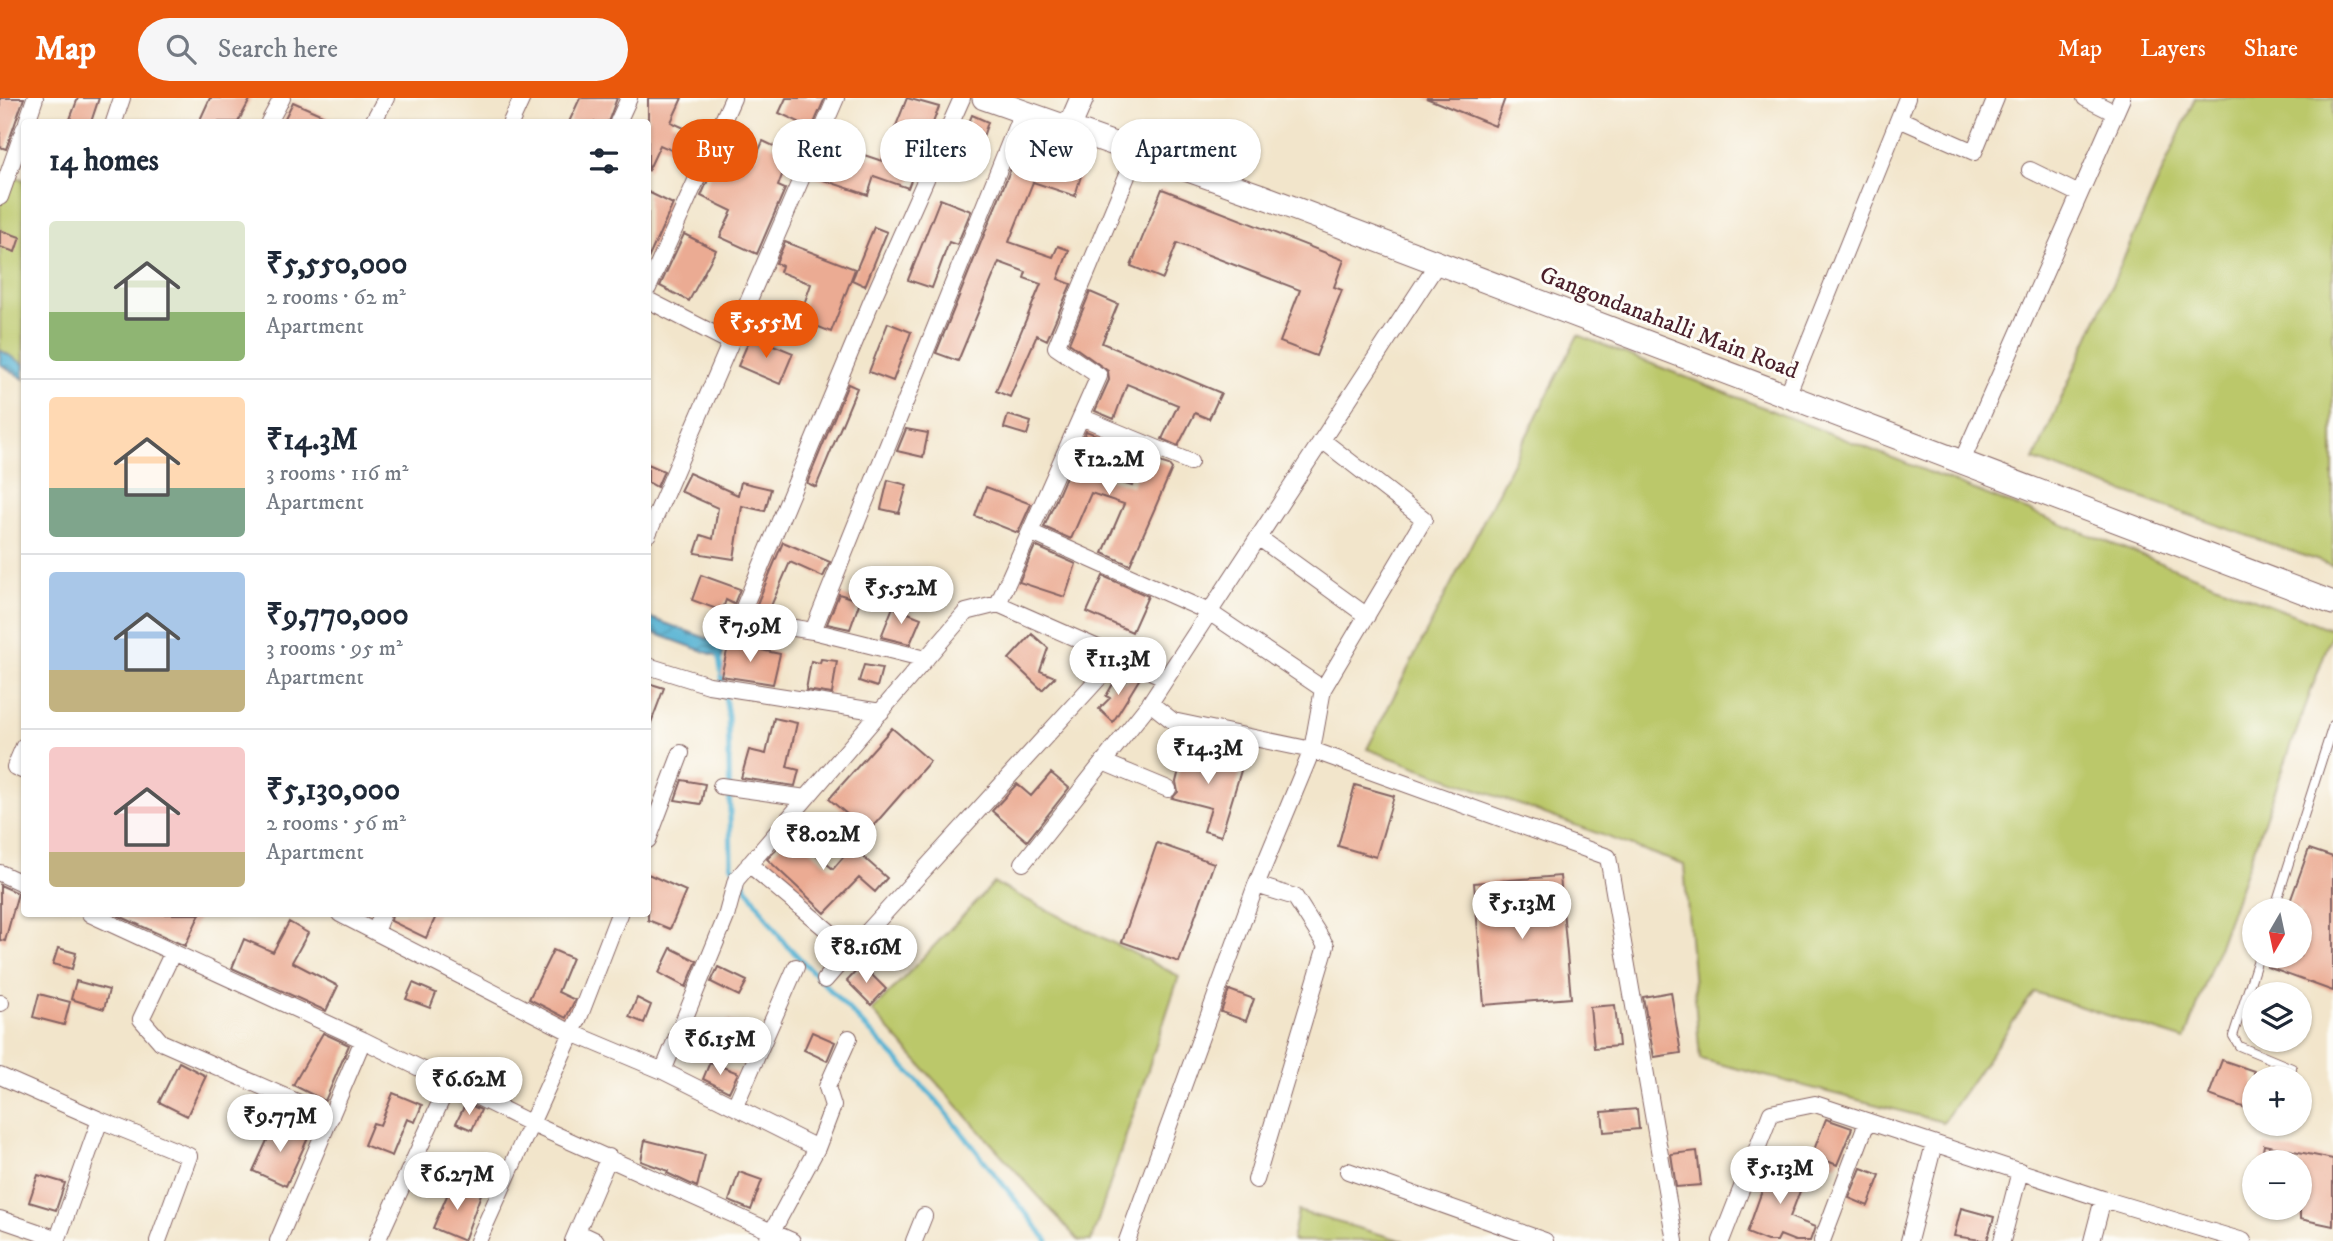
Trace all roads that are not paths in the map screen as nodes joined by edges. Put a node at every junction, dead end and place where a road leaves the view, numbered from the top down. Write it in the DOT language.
graph roads {
  1 [pos="36,98"];
  2 [pos="122,98"];
  3 [pos="282,98"];
  4 [pos="386,98"];
  5 [pos="522,98"];
  6 [pos="629,98"];
  7 [pos="733,98"];
  8 [pos="836,98"];
  9 [pos="962,98"];
  10 [pos="984,98"];
  11 [pos="1082,98"];
  12 [pos="1907,98"];
  13 [pos="1996,98"];
  14 [pos="2085,98"];
  15 [pos="2119,105"];
  16 [pos="1022,112"];
  17 [pos="1899,118"];
  18 [pos="28,119"];
  19 [pos="115,119"];
  20 [pos="271,119"];
  21 [pos="375,119"];
  22 [pos="512,119"];
  23 [pos="619,119"];
  24 [pos="1043,119"];
  25 [pos="1073,119"];
  26 [pos="21,138"];
  27 [pos="2029,170"];
  28 [pos="1125,182"];
  29 [pos="1217,182"];
  30 [pos="2079,194"];
  31 [pos="0,197"];
  32 [pos="1437,264"];
  33 [pos="651,281"];
  34 [pos="651,302"];
  35 [pos="730,342"];
  36 [pos="1787,396"];
  37 [pos="1080,417"];
  38 [pos="1322,440"];
  39 [pos="1962,461"];
  40 [pos="1190,462"];
  41 [pos="651,527"];
  42 [pos="1030,532"];
  43 [pos="1258,537"];
  44 [pos="2333,603"];
  45 [pos="998,604"];
  46 [pos="1209,612"];
  47 [pos="1367,616"];
  48 [pos="813,631"];
  49 [pos="1118,657"];
  50 [pos="926,659"];
  51 [pos="651,667"];
  52 [pos="1166,678"];
  53 [pos="1323,689"];
  54 [pos="1150,703"];
  55 [pos="881,712"];
  56 [pos="2333,725"];
  57 [pos="1312,750"];
  58 [pos="681,753"];
  59 [pos="1103,762"];
  60 [pos="721,786"];
  61 [pos="1168,789"];
  62 [pos="806,798"];
  63 [pos="651,832"];
  64 [pos="1023,863"];
  65 [pos="749,864"];
  66 [pos="0,873"];
  67 [pos="21,883"];
  68 [pos="1256,885"];
  69 [pos="2278,898"];
  70 [pos="97,917"];
  71 [pos="346,917"];
  72 [pos="381,917"];
  73 [pos="618,917"];
  74 [pos="374,932"];
  75 [pos="851,950"];
  76 [pos="173,952"];
  77 [pos="796,967"];
  78 [pos="2255,968"];
  79 [pos="825,980"];
  80 [pos="570,1032"];
  81 [pos="849,1038"];
  82 [pos="363,1040"];
  83 [pos="2285,1066"];
  84 [pos="663,1071"];
  85 [pos="0,1076"];
  86 [pos="449,1083"];
  87 [pos="735,1106"];
  88 [pos="331,1116"];
  89 [pos="100,1120"];
  90 [pos="1867,1122"];
  91 [pos="531,1124"];
  92 [pos="1934,1144"];
  93 [pos="817,1147"];
  94 [pos="609,1157"];
  95 [pos="1348,1171"];
  96 [pos="2020,1171"];
  97 [pos="1256,1180"];
  98 [pos="2103,1199"];
  99 [pos="924,1216"];
  100 [pos="0,1219"];
  101 [pos="2187,1234"];
  102 [pos="770,1236"];
  103 [pos="575,1237"];
  104 [pos="58,1240"];
  105 [pos="158,1241"];
  106 [pos="278,1241"];
  107 [pos="377,1241"];
  108 [pos="478,1241"];
  109 [pos="596,1241"];
  110 [pos="792,1241"];
  111 [pos="914,1241"];
  112 [pos="1127,1241"];
  113 [pos="1545,1241"];
  114 [pos="1675,1241"];
  115 [pos="1721,1241"];
  116 [pos="1822,1241"];
  117 [pos="1909,1241"];
  118 [pos="2002,1241"];
  119 [pos="2092,1241"];
  120 [pos="2243,1241"];
  1 -- 18 [label="street"];
  2 -- 19 [label="street"];
  3 -- 20 [label="street"];
  4 -- 21 [label="street"];
  5 -- 22 [label="street"];
  6 -- 23 [label="street"];
  7 -- 33 [label="street"];
  8 -- 35 [label="street"];
  9 -- 48 [label="street"];
  10 -- 16 [label="street, Gangondanahalli Main Road"];
  11 -- 25 [label="street"];
  12 -- 17 [label="street"];
  13 -- 17 [label="street"];
  14 -- 15 [label="street"];
  15 -- 30 [label="street"];
  16 -- 24 [label="street, Gangondanahalli Main Road"];
  16 -- 48 [label="street"];
  17 -- 36 [label="street"];
  26 -- 31 [label="street"];
  27 -- 30 [label="street"];
  28 -- 37 [label="street"];
  29 -- 32 [label="street, Gangondanahalli Main Road"];
  30 -- 39 [label="street"];
  32 -- 36 [label="street, Gangondanahalli Main Road"];
  32 -- 38 [label="street"];
  34 -- 35 [label="street"];
  35 -- 41 [label="street"];
  36 -- 39 [label="street, Gangondanahalli Main Road"];
  37 -- 40 [label="street"];
  37 -- 42 [label="street"];
  38 -- 43 [label="street"];
  38 -- 47 [label="street"];
  39 -- 44 [label="street, Gangondanahalli Main Road"];
  42 -- 45 [label="street"];
  42 -- 46 [label="street"];
  43 -- 46 [label="street"];
  43 -- 47 [label="street"];
  45 -- 49 [label="street"];
  45 -- 50 [label="street"];
  46 -- 52 [label="street"];
  46 -- 53 [label="street"];
  47 -- 53 [label="street"];
  48 -- 50 [label="street"];
  49 -- 52 [label="street"];
  49 -- 75 [label="street"];
  50 -- 55 [label="street"];
  51 -- 55 [label="street"];
  52 -- 54 [label="street"];
  53 -- 57 [label="street"];
  54 -- 57 [label="street"];
  54 -- 59 [label="street"];
  55 -- 62 [label="street"];
  56 -- 69 [label="lane"];
  57 -- 68 [label="street"];
  57 -- 114 [label="street"];
  58 -- 63 [label="street"];
  59 -- 61 [label="street"];
  59 -- 64 [label="street"];
  60 -- 62 [label="street"];
  62 -- 65 [label="street"];
  65 -- 75 [label="street"];
  65 -- 84 [label="street"];
  66 -- 67 [label="street"];
  68 -- 97 [label="street"];
  68 -- 112 [label="street"];
  70 -- 76 [label="street"];
  71 -- 74 [label="street"];
  72 -- 74 [label="street"];
  73 -- 80 [label="street"];
  74 -- 80 [label="street"];
  75 -- 79 [label="street"];
  76 -- 82 [label="street"];
  76 -- 88 [label="street"];
  77 -- 87 [label="street"];
  78 -- 83 [label="lane"];
  80 -- 84 [label="street"];
  80 -- 91 [label="street"];
  81 -- 93 [label="street"];
  82 -- 86 [label="street"];
  82 -- 88 [label="street"];
  84 -- 87 [label="street"];
  85 -- 89 [label="street"];
  86 -- 91 [label="street"];
  86 -- 107 [label="street"];
  87 -- 93 [label="street"];
  88 -- 106 [label="street"];
  89 -- 104 [label="street"];
  89 -- 105 [label="street"];
  90 -- 92 [label="street"];
  90 -- 115 [label="street"];
  90 -- 116 [label="street"];
  91 -- 94 [label="street"];
  91 -- 108 [label="street"];
  92 -- 96 [label="street"];
  92 -- 117 [label="street"];
  93 -- 102 [label="street"];
  94 -- 102 [label="street"];
  94 -- 103 [label="street"];
  95 -- 113 [label="street"];
  96 -- 98 [label="street"];
  96 -- 118 [label="street"];
  98 -- 101 [label="street"];
  98 -- 119 [label="street"];
  99 -- 111 [label="street"];
  100 -- 104 [label="street"];
  101 -- 120 [label="street"];
  102 -- 110 [label="street"];
  103 -- 109 [label="street"];
}
